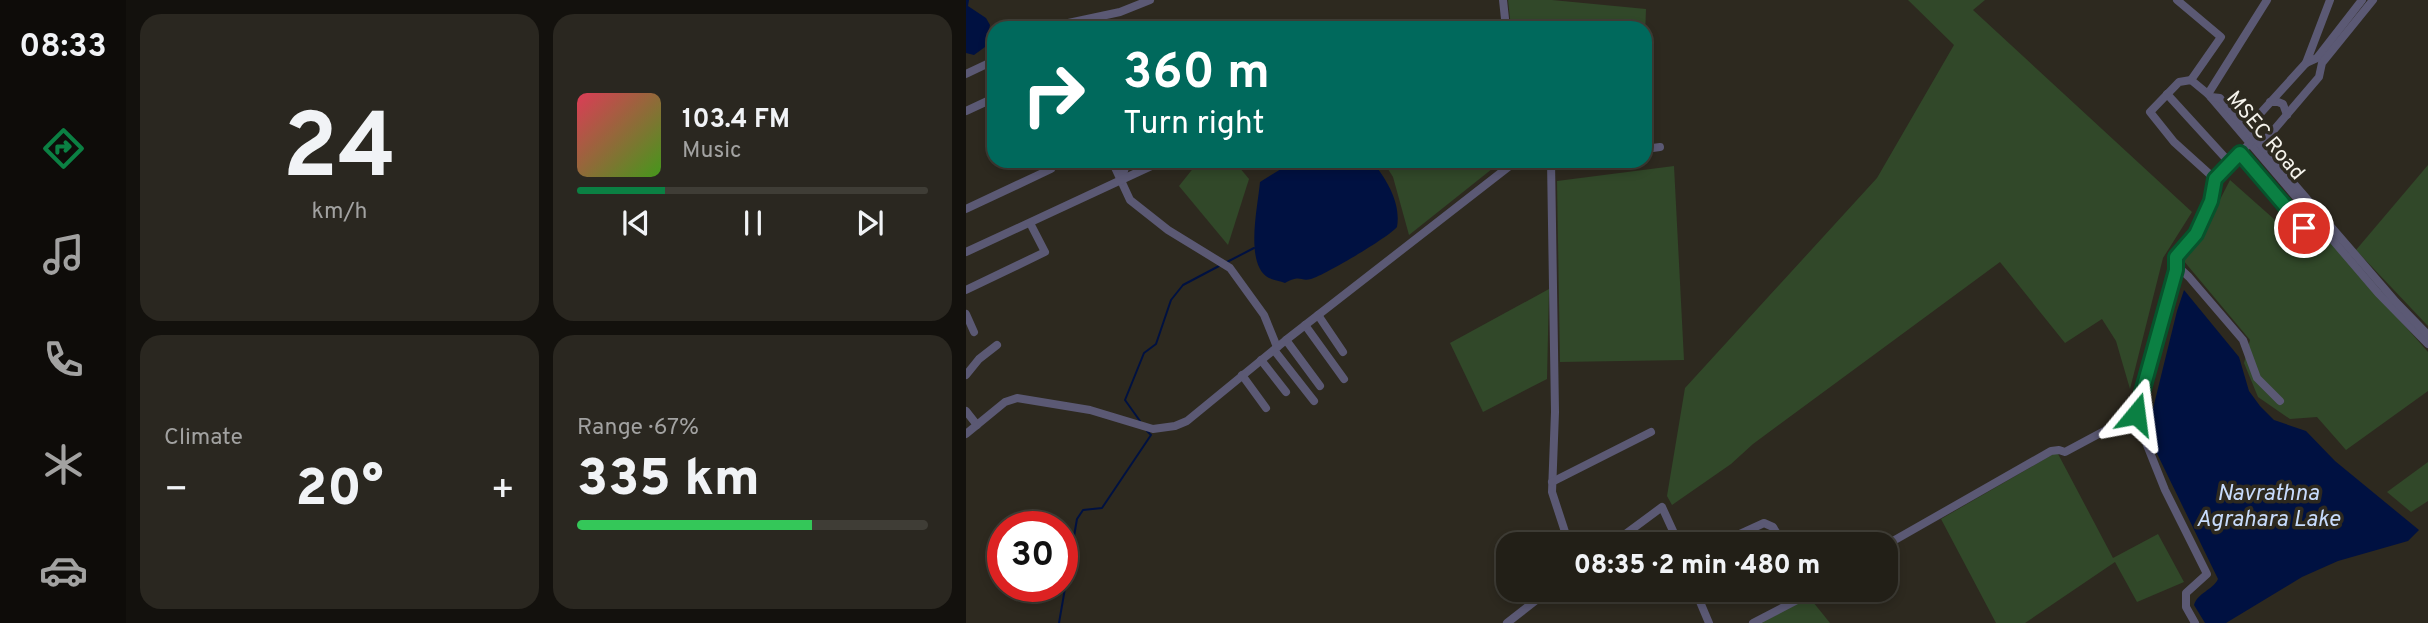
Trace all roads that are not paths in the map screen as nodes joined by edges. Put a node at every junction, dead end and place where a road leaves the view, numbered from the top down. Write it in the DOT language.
graph roads {
  1 [pos="1150,0"];
  2 [pos="1503,0"];
  3 [pos="2176,0"];
  4 [pos="2267,0"];
  5 [pos="2330,0"];
  6 [pos="2362,0"];
  7 [pos="2373,0"];
  8 [pos="1078,21"];
  9 [pos="1505,21"];
  10 [pos="2306,63"];
  11 [pos="987,64"];
  12 [pos="966,74"];
  13 [pos="2191,80"];
  14 [pos="2167,94"];
  15 [pos="2209,96"];
  16 [pos="987,101"];
  17 [pos="2270,102"];
  18 [pos="966,110"];
  19 [pos="2287,115"];
  20 [pos="2246,128"];
  21 [pos="2250,143"];
  22 [pos="2260,145"];
  23 [pos="1660,147"];
  24 [pos="1652,148"];
  25 [pos="2240,153"];
  26 [pos="2230,163"];
  27 [pos="1115,168"];
  28 [pos="1125,168"];
  29 [pos="1148,168"];
  30 [pos="1507,168"];
  31 [pos="1550,168"];
  32 [pos="1051,169"];
  33 [pos="2215,179"];
  34 [pos="1121,181"];
  35 [pos="966,209"];
  36 [pos="1030,223"];
  37 [pos="2304,228"];
  38 [pos="2331,232"];
  39 [pos="966,252"];
  40 [pos="2176,265"];
  41 [pos="966,290"];
  42 [pos="966,314"];
  43 [pos="1318,315"];
  44 [pos="1305,325"];
  45 [pos="974,332"];
  46 [pos="2428,335"];
  47 [pos="1286,340"];
  48 [pos="2428,344"];
  49 [pos="997,345"];
  50 [pos="1275,348"];
  51 [pos="1343,352"];
  52 [pos="1261,359"];
  53 [pos="966,375"];
  54 [pos="1242,375"];
  55 [pos="1345,379"];
  56 [pos="1321,386"];
  57 [pos="1286,392"];
  58 [pos="1314,401"];
  59 [pos="2280,401"];
  60 [pos="1266,408"];
  61 [pos="966,411"];
  62 [pos="2135,415"];
  63 [pos="977,425"];
  64 [pos="1651,432"];
  65 [pos="966,433"];
  66 [pos="1552,482"];
  67 [pos="1565,532"];
  68 [pos="1628,532"];
  69 [pos="1673,532"];
  70 [pos="1744,532"];
  71 [pos="1776,532"];
  72 [pos="1898,538"];
  73 [pos="1534,602"];
  74 [pos="1700,602"];
  75 [pos="1789,602"];
  76 [pos="1507,623"];
  77 [pos="1709,623"];
  78 [pos="1753,623"];
  79 [pos="2194,623"];
  1 -- 8 [label="street"];
  2 -- 9 [label="street"];
  3 -- 13 [label="street"];
  4 -- 15 [label="street"];
  5 -- 10 [label="street"];
  6 -- 10 [label="street"];
  7 -- 19 [label="street"];
  10 -- 17 [label="street"];
  11 -- 12 [label="street"];
  13 -- 14 [label="street"];
  13 -- 15 [label="street"];
  14 -- 26 [label="street"];
  14 -- 33 [label="street"];
  15 -- 20 [label="street, MSEC Road"];
  15 -- 21 [label="street, MSEC Road"];
  16 -- 18 [label="street"];
  17 -- 19 [label="street"];
  17 -- 20 [label="street"];
  19 -- 22 [label="street"];
  20 -- 22 [label="street, MSEC Road"];
  21 -- 25 [label="street"];
  21 -- 38 [label="street, MSEC Road"];
  22 -- 38 [label="street, MSEC Road"];
  23 -- 24 [label="street"];
  25 -- 26 [label="street"];
  25 -- 37 [label="street"];
  26 -- 33 [label="street"];
  27 -- 34 [label="street"];
  28 -- 34 [label="street"];
  29 -- 34 [label="street"];
  30 -- 43 [label="street"];
  31 -- 66 [label="street"];
  32 -- 35 [label="street"];
  33 -- 40 [label="street"];
  34 -- 36 [label="street"];
  34 -- 50 [label="street"];
  36 -- 39 [label="street"];
  36 -- 41 [label="street"];
  38 -- 46 [label="street, MSEC Road"];
  38 -- 48 [label="street, MSEC Road"];
  40 -- 59 [label="street"];
  40 -- 62 [label="street"];
  42 -- 45 [label="street"];
  43 -- 44 [label="street"];
  43 -- 51 [label="street"];
  44 -- 47 [label="street"];
  44 -- 55 [label="street"];
  47 -- 50 [label="street"];
  47 -- 56 [label="street"];
  49 -- 53 [label="street"];
  50 -- 52 [label="street"];
  50 -- 58 [label="street"];
  52 -- 54 [label="street"];
  52 -- 57 [label="street"];
  54 -- 60 [label="street"];
  54 -- 63 [label="street"];
  61 -- 63 [label="street"];
  62 -- 72 [label="street"];
  62 -- 79 [label="street"];
  63 -- 65 [label="street"];
  64 -- 66 [label="street"];
  66 -- 67 [label="street"];
  68 -- 69 [label="street"];
  70 -- 71 [label="street"];
  73 -- 76 [label="street"];
  74 -- 77 [label="street"];
  75 -- 78 [label="street"];
}
